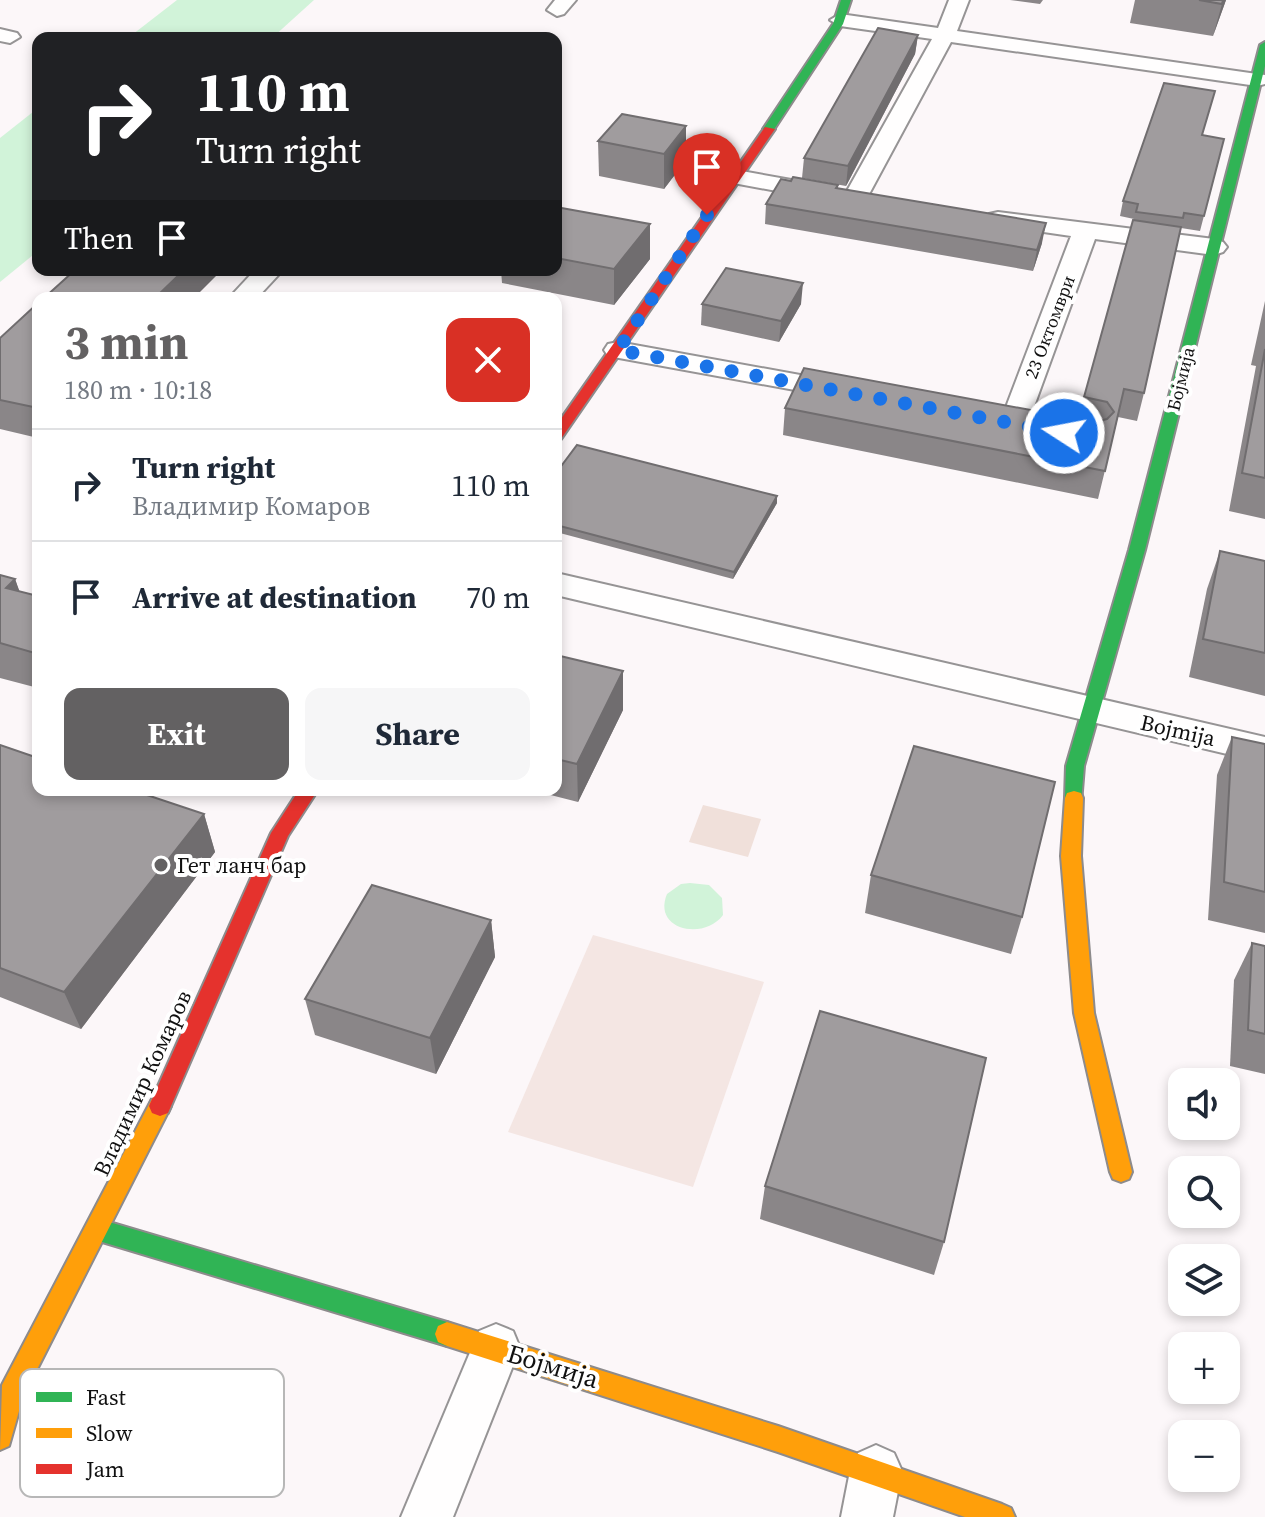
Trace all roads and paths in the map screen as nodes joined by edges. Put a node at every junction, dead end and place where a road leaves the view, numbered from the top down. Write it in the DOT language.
graph roads {
  1 [pos="959,0"];
  2 [pos="843,10"];
  3 [pos="945,34"];
  4 [pos="1265,45"];
  5 [pos="1257,80"];
  6 [pos="736,177"];
  7 [pos="855,198"];
  8 [pos="886,202"];
  9 [pos="978,216"];
  10 [pos="1085,232"];
  11 [pos="1214,247"];
  12 [pos="264,276"];
  13 [pos="248,292"];
  14 [pos="618,350"];
  15 [pos="863,395"];
  16 [pos="984,417"];
  17 [pos="1014,423"];
  18 [pos="562,428"];
  19 [pos="1044,429"];
  20 [pos="562,585"];
  21 [pos="1091,711"];
  22 [pos="1265,750"];
  23 [pos="305,796"];
  24 [pos="1121,1172"];
  25 [pos="99,1230"];
  26 [pos="496,1348"];
  27 [pos="23,1369"];
  28 [pos="20,1375"];
  29 [pos="3,1406"];
  30 [pos="871,1494"];
  31 [pos="427,1517"];
  32 [pos="1002,1517"];
  1 -- 3 [label="street"];
  2 -- 3 [label="street"];
  2 -- 6 [label="street"];
  3 -- 5 [label="street"];
  3 -- 7 [label="street"];
  4 -- 5 [label="street, Бојмија"];
  5 -- 11 [label="street, Бојмија"];
  6 -- 7 [label="street"];
  6 -- 14 [label="street"];
  7 -- 8 [label="street"];
  9 -- 10 [label="street"];
  10 -- 11 [label="street"];
  10 -- 17 [label="street, 23 Октомври"];
  11 -- 21 [label="street, Бојмија"];
  12 -- 13 [label="street"];
  14 -- 15 [label="street"];
  14 -- 18 [label="street"];
  16 -- 17 [label="street"];
  17 -- 19 [label="street"];
  20 -- 21 [label="street"];
  21 -- 22 [label="street, Bojmija"];
  21 -- 24 [label="street, Бојмија"];
  23 -- 25 [label="street, Владимир Комаров"];
  25 -- 26 [label="street, Бојмија"];
  25 -- 27 [label="street, Владимир Комаров"];
  26 -- 30 [label="street, Бојмија"];
  26 -- 31 [label="street"];
  28 -- 29 [label="street, Владимир Комаров"];
  30 -- 32 [label="street, Бојмија"];
}
